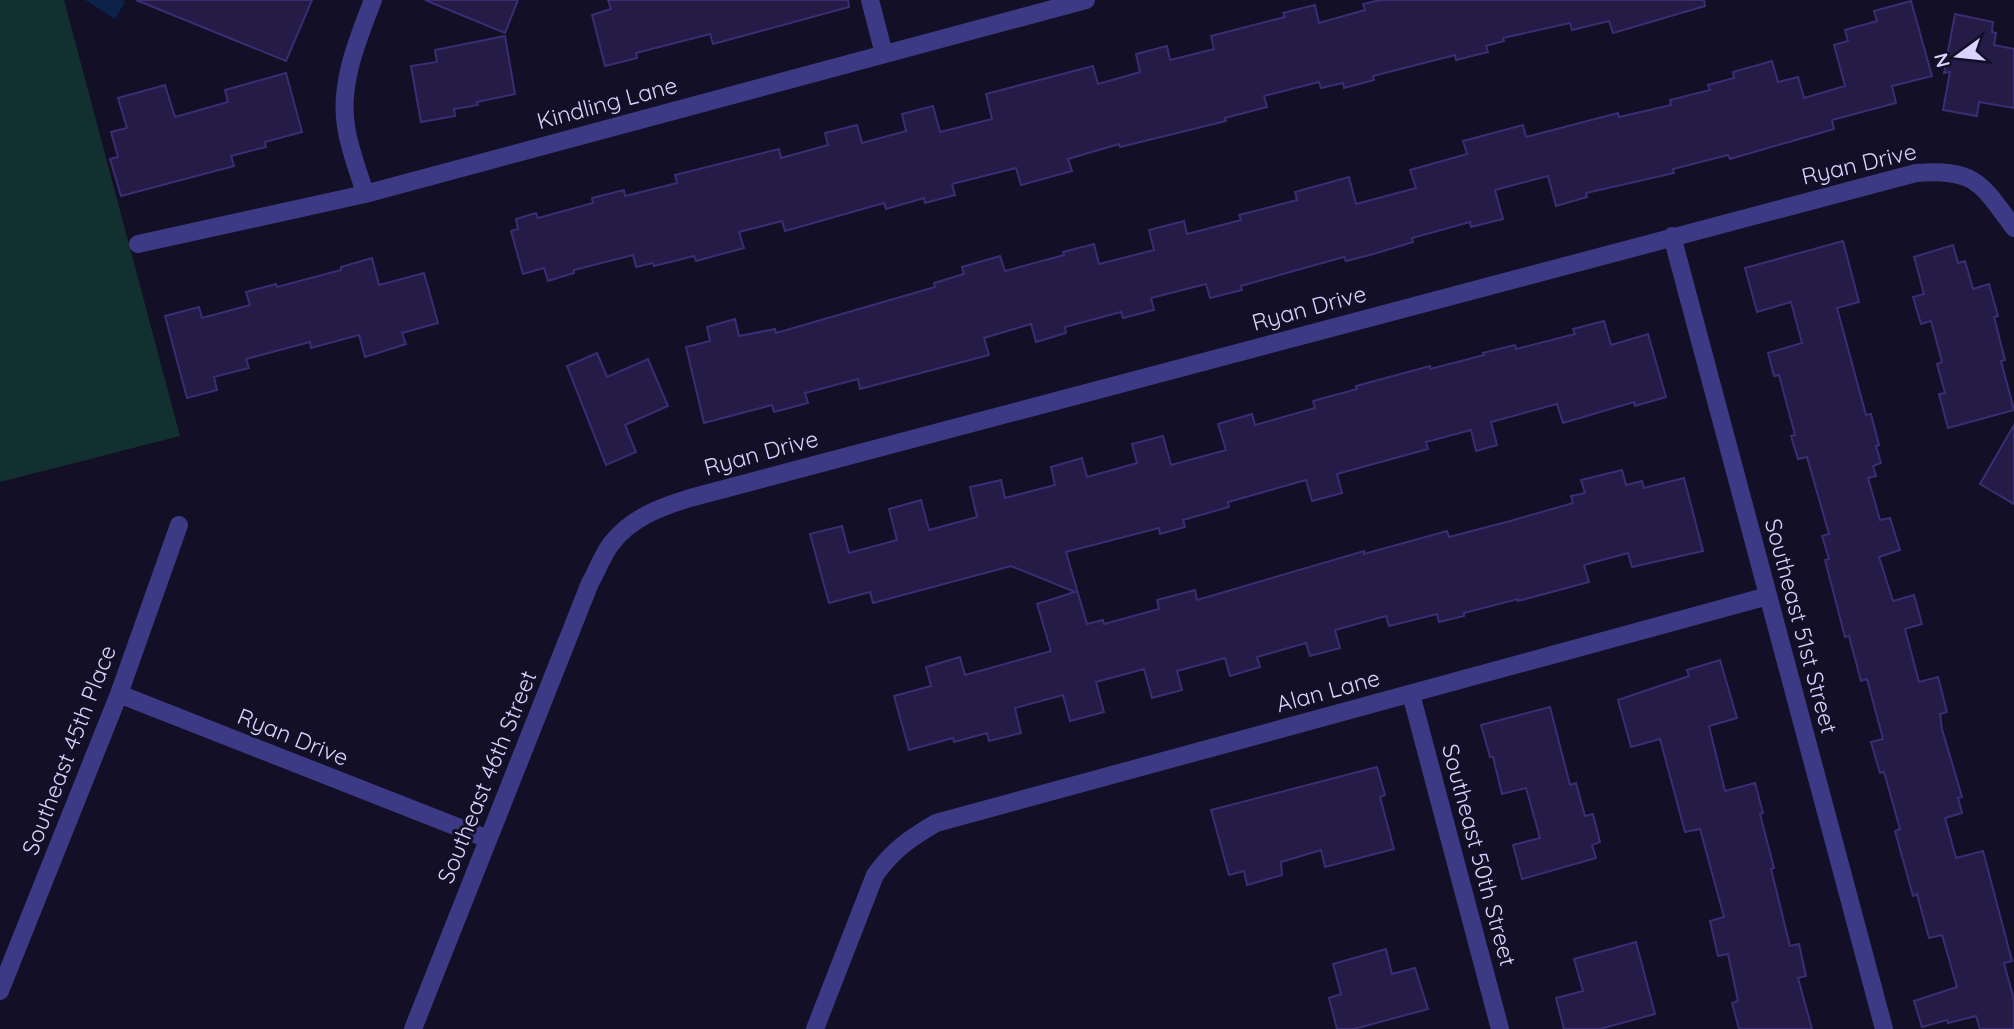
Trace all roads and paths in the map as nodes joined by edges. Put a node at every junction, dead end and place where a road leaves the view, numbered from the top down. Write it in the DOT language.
graph roads {
  1 [pos="373,0"];
  2 [pos="870,0"];
  3 [pos="1086,0"];
  4 [pos="884,54"];
  5 [pos="365,194"];
  6 [pos="2014,228"];
  7 [pos="1672,236"];
  8 [pos="138,244"];
  9 [pos="179,525"];
  10 [pos="610,545"];
  11 [pos="1768,596"];
  12 [pos="119,694"];
  13 [pos="1411,694"];
  14 [pos="488,839"];
  15 [pos="0,991"];
  16 [pos="413,1029"];
  17 [pos="815,1029"];
  18 [pos="1500,1029"];
  19 [pos="1884,1029"];
  1 -- 5 [label="street"];
  2 -- 4 [label="street"];
  3 -- 4 [label="street, Kindling Lane"];
  4 -- 5 [label="street, Kindling Lane"];
  5 -- 8 [label="street, Kindling Lane"];
  6 -- 7 [label="street, Ryan Drive"];
  7 -- 10 [label="street, Ryan Drive"];
  7 -- 11 [label="street, Southeast 51st Street"];
  9 -- 12 [label="street, Southeast 45th Place"];
  10 -- 14 [label="street, Southeast 46th Street"];
  11 -- 13 [label="street, Alan Lane"];
  11 -- 19 [label="street, Southeast 51st Street"];
  12 -- 14 [label="street, Ryan Drive"];
  12 -- 15 [label="street, Southeast 45th Place"];
  13 -- 17 [label="street, Alan Lane"];
  13 -- 18 [label="street, Southeast 50th Street"];
  14 -- 16 [label="street, Southeast 46th Street"];
}
